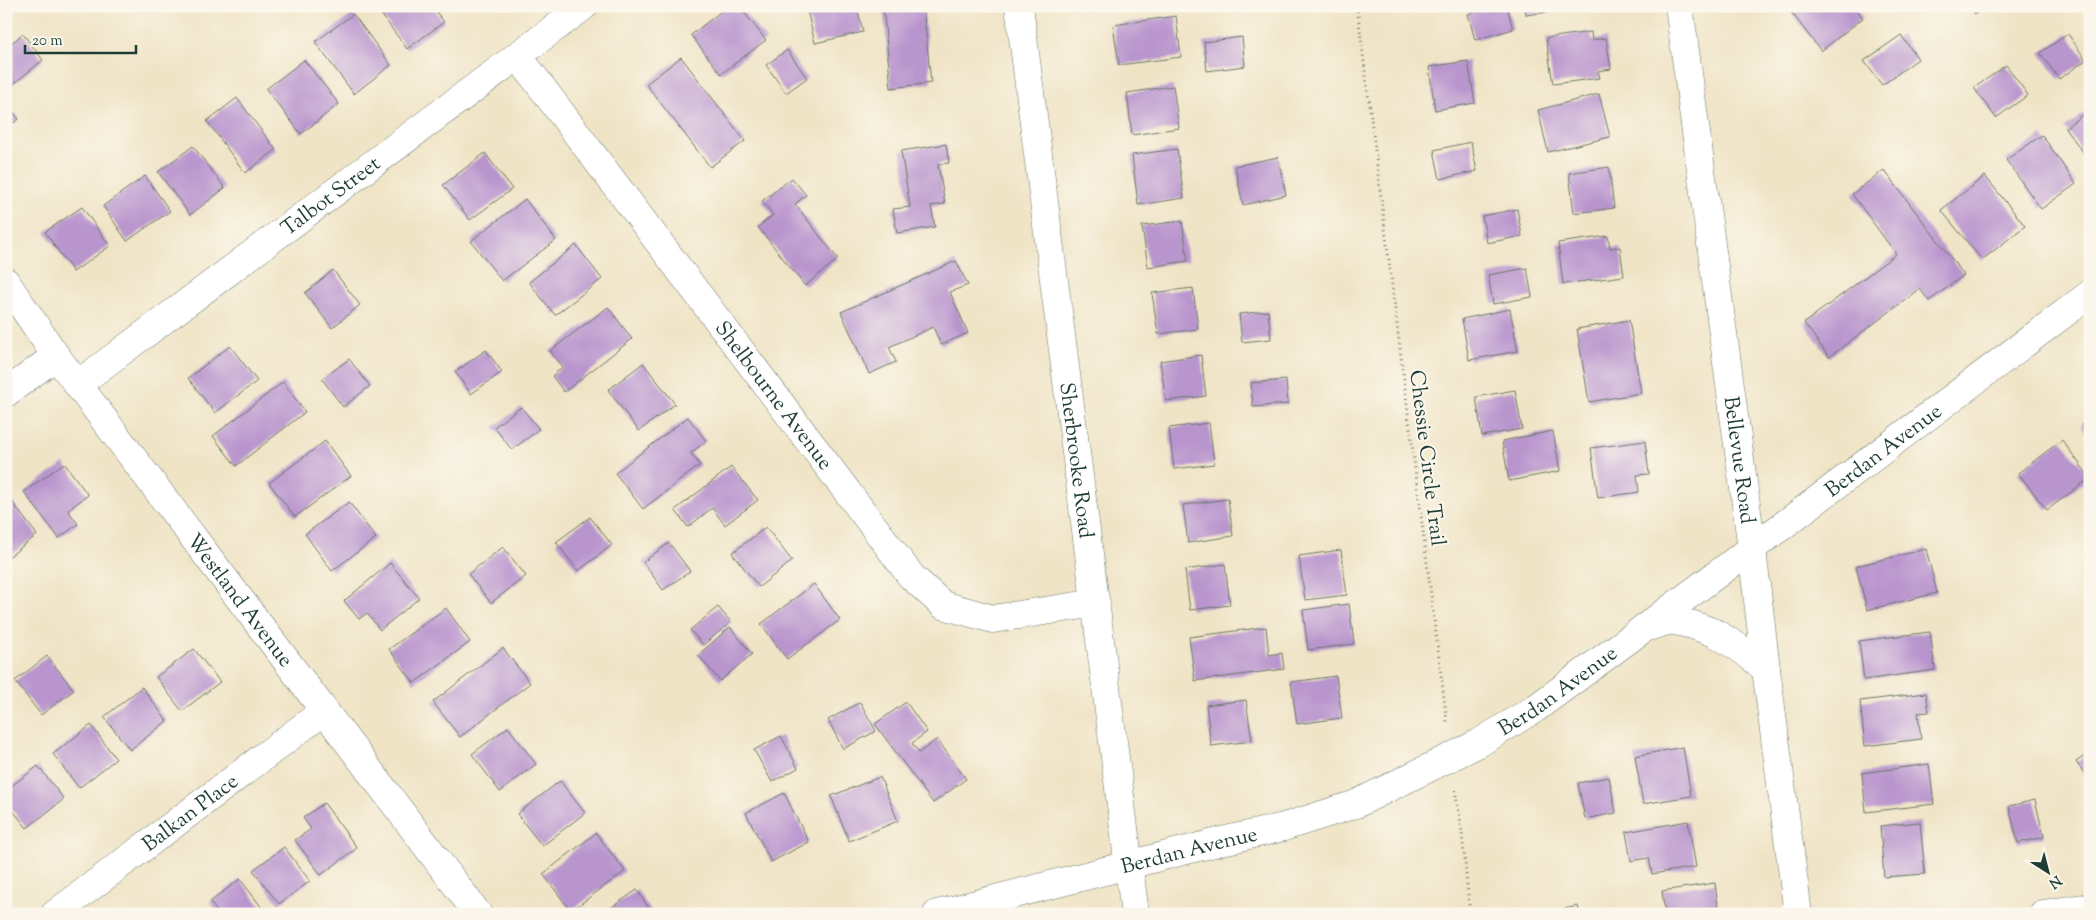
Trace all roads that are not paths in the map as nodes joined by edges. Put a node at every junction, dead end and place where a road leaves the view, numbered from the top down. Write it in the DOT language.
graph roads {
  1 [pos="584,6"];
  2 [pos="1019,6"];
  3 [pos="1679,6"];
  4 [pos="518,56"];
  5 [pos="6,282"];
  6 [pos="2090,294"];
  7 [pos="56,356"];
  8 [pos="78,384"];
  9 [pos="6,393"];
  10 [pos="1752,549"];
  11 [pos="1096,603"];
  12 [pos="1644,628"];
  13 [pos="1766,669"];
  14 [pos="324,711"];
  15 [pos="1128,865"];
  16 [pos="2090,907"];
  17 [pos="55,914"];
  18 [pos="478,914"];
  19 [pos="937,914"];
  20 [pos="1135,914"];
  21 [pos="1798,914"];
  22 [pos="2043,914"];
  1 -- 4 [label="street, Talbot Street"];
  2 -- 11 [label="street, Sherbrooke Road"];
  3 -- 10 [label="street, Bellevue Road"];
  4 -- 8 [label="street, Talbot Street"];
  4 -- 11 [label="street, Shelbourne Avenue"];
  5 -- 7 [label="street, Westland Avenue"];
  6 -- 10 [label="street, Berdan Avenue"];
  7 -- 8 [label="street, Westland Avenue"];
  7 -- 9 [label="street"];
  8 -- 14 [label="street, Westland Avenue"];
  10 -- 12 [label="street, Berdan Avenue"];
  10 -- 13 [label="street, Bellevue Road"];
  11 -- 15 [label="street, Sherbrooke Road"];
  12 -- 13 [label="street"];
  12 -- 15 [label="street, Berdan Avenue"];
  13 -- 21 [label="street, Bellevue Road"];
  14 -- 17 [label="street, Balkan Place"];
  14 -- 18 [label="street, Westland Avenue"];
  15 -- 19 [label="street, Berdan Avenue"];
  15 -- 20 [label="street, Sherbrooke Road"];
  16 -- 22 [label="street"];
}
